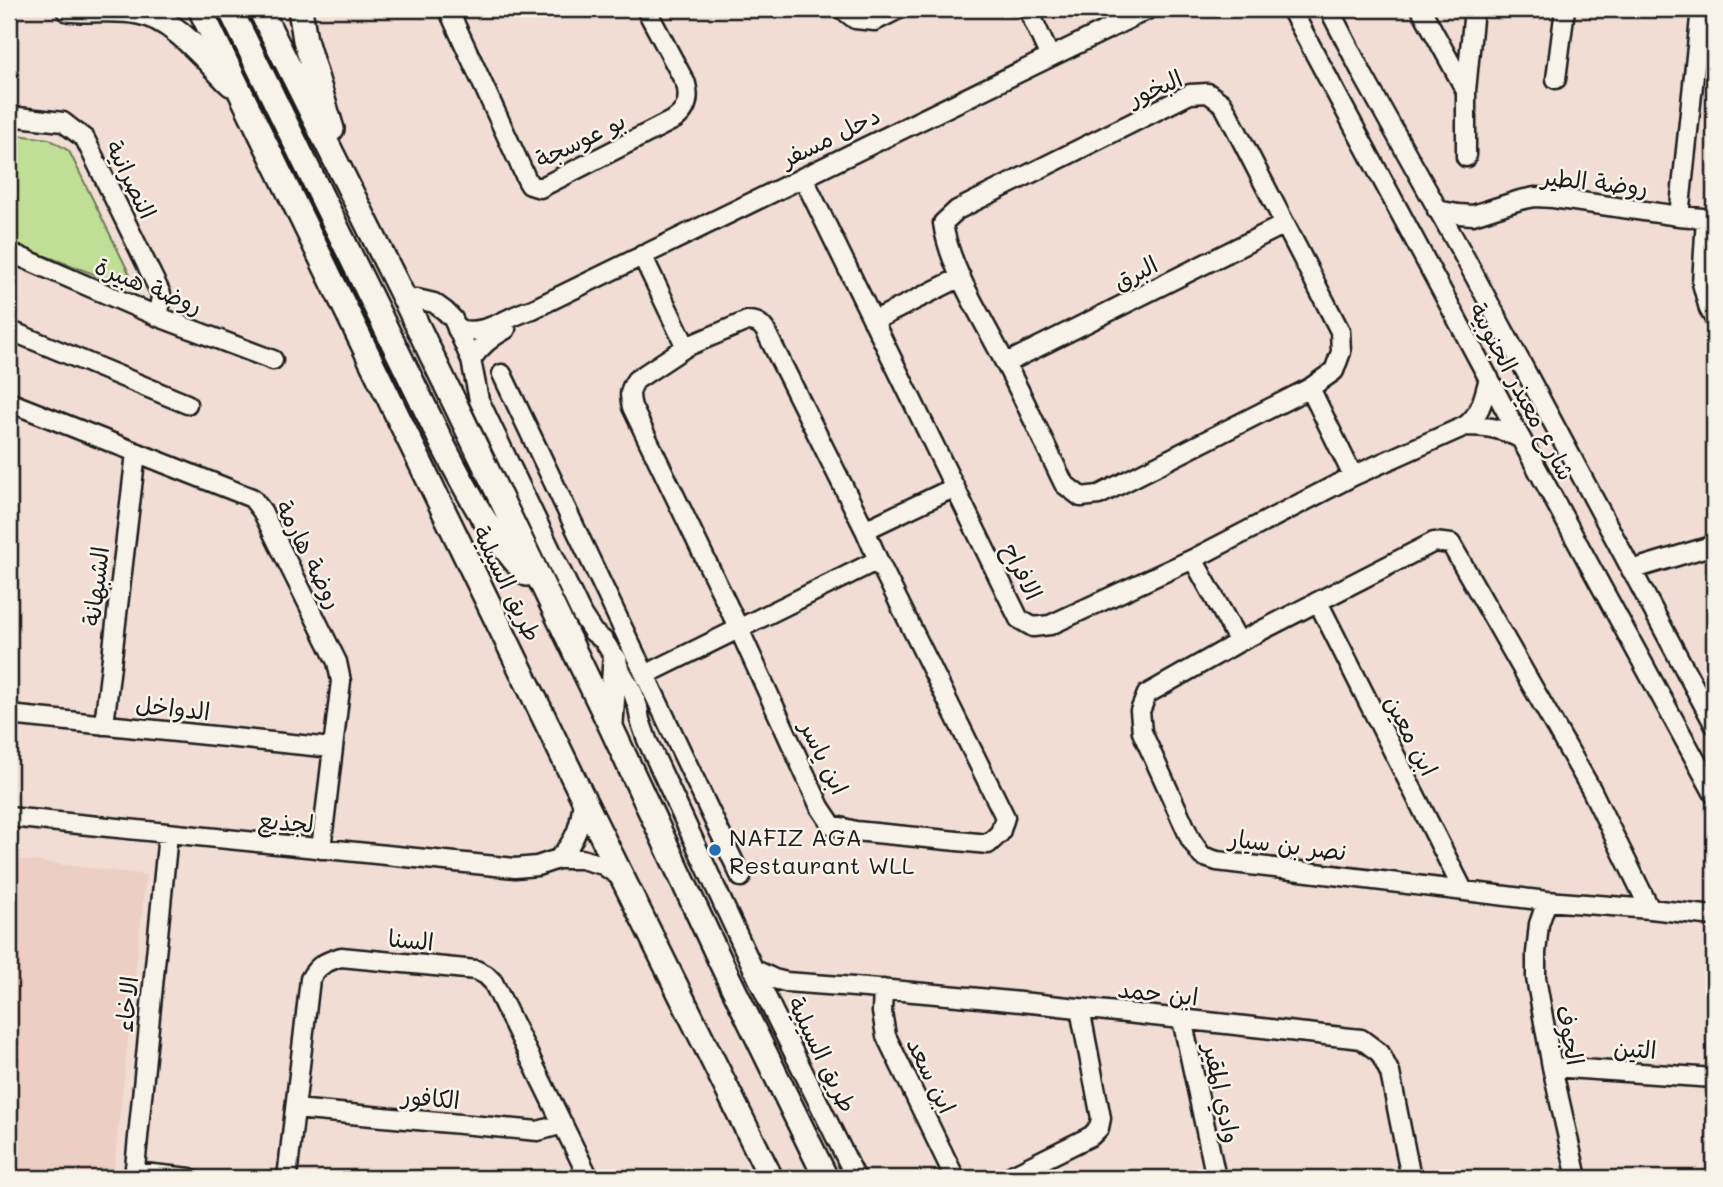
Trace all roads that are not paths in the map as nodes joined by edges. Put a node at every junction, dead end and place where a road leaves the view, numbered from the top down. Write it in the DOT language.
graph roads {
  1 [pos="68,9"];
  2 [pos="200,9"];
  3 [pos="230,9"];
  4 [pos="260,9"];
  5 [pos="300,9"];
  6 [pos="448,9"];
  7 [pos="646,9"];
  8 [pos="842,9"];
  9 [pos="899,9"];
  10 [pos="1028,9"];
  11 [pos="1149,9"];
  12 [pos="1291,9"];
  13 [pos="1329,9"];
  14 [pos="1421,9"];
  15 [pos="1474,9"];
  16 [pos="1565,9"];
  17 [pos="1701,9"];
  18 [pos="1050,57"];
  19 [pos="1556,79"];
  20 [pos="1465,91"];
  21 [pos="243,96"];
  22 [pos="9,116"];
  23 [pos="1466,157"];
  24 [pos="803,177"];
  25 [pos="355,202"];
  26 [pos="1437,210"];
  27 [pos="1474,215"];
  28 [pos="1679,216"];
  29 [pos="1710,218"];
  30 [pos="1285,224"];
  31 [pos="9,254"];
  32 [pos="642,255"];
  33 [pos="1465,258"];
  34 [pos="961,277"];
  35 [pos="405,300"];
  36 [pos="533,309"];
  37 [pos="159,317"];
  38 [pos="1714,318"];
  39 [pos="873,321"];
  40 [pos="457,329"];
  41 [pos="9,330"];
  42 [pos="686,347"];
  43 [pos="273,360"];
  44 [pos="471,360"];
  45 [pos="1006,363"];
  46 [pos="502,374"];
  47 [pos="1489,378"];
  48 [pos="1310,388"];
  49 [pos="9,402"];
  50 [pos="187,404"];
  51 [pos="1465,426"];
  52 [pos="1521,439"];
  53 [pos="136,453"];
  54 [pos="1353,476"];
  55 [pos="955,487"];
  56 [pos="866,530"];
  57 [pos="582,543"];
  58 [pos="549,545"];
  59 [pos="1714,545"];
  60 [pos="1193,559"];
  61 [pos="878,560"];
  62 [pos="561,568"];
  63 [pos="1631,569"];
  64 [pos="546,594"];
  65 [pos="1318,602"];
  66 [pos="739,629"];
  67 [pos="1239,642"];
  68 [pos="615,660"];
  69 [pos="645,675"];
  70 [pos="1709,709"];
  71 [pos="9,715"];
  72 [pos="1714,724"];
  73 [pos="104,725"];
  74 [pos="611,727"];
  75 [pos="332,748"];
  76 [pos="1714,794"];
  77 [pos="702,796"];
  78 [pos="673,797"];
  79 [pos="583,798"];
  80 [pos="9,817"];
  81 [pos="684,820"];
  82 [pos="168,834"];
  83 [pos="321,849"];
  84 [pos="558,859"];
  85 [pos="741,877"];
  86 [pos="622,878"];
  87 [pos="1463,890"];
  88 [pos="1547,901"];
  89 [pos="1650,909"];
  90 [pos="1714,916"];
  91 [pos="753,970"];
  92 [pos="797,982"];
  93 [pos="883,989"];
  94 [pos="1080,1009"];
  95 [pos="773,1011"];
  96 [pos="1182,1019"];
  97 [pos="1552,1067"];
  98 [pos="1714,1078"];
  99 [pos="295,1110"];
  100 [pos="563,1124"];
  101 [pos="134,1175"];
  102 [pos="190,1178"];
  103 [pos="287,1178"];
  104 [pos="589,1178"];
  105 [pos="771,1178"];
  106 [pos="826,1178"];
  107 [pos="856,1178"];
  108 [pos="955,1178"];
  109 [pos="1006,1178"];
  110 [pos="1216,1178"];
  111 [pos="1411,1178"];
  112 [pos="1577,1178"];
  1 -- 21 [label="main road"];
  2 -- 21 [label="main road, طريق السيلية"];
  3 -- 64 [label="main road"];
  4 -- 25 [label="main road, طريق السيلية"];
  5 -- 25 [label="main road"];
  6 -- 7 [label="street, بو عوسجة"];
  8 -- 9 [label="street"];
  10 -- 18 [label="street"];
  11 -- 18 [label="street, دحل مسفر"];
  12 -- 47 [label="street, شارع معيذر الجنوبية"];
  13 -- 26 [label="street, شارع معيذر الجنوبية"];
  14 -- 20 [label="street"];
  15 -- 20 [label="street"];
  16 -- 19 [label="street"];
  17 -- 28 [label="street"];
  18 -- 24 [label="street, دحل مسفر"];
  20 -- 23 [label="street"];
  21 -- 79 [label="main road, طريق السيلية"];
  22 -- 37 [label="street, النصرانية"];
  24 -- 32 [label="street, دحل مسفر"];
  24 -- 39 [label="street, الافراح"];
  25 -- 35 [label="main road, طريق السيلية"];
  26 -- 27 [label="street, روضة الطير"];
  26 -- 33 [label="street, شارع معيذر الجنوبية"];
  27 -- 28 [label="street, روضة الطير"];
  27 -- 33 [label="street"];
  28 -- 29 [label="street, روضة الطير"];
  29 -- 38 [label="street"];
  30 -- 34 [label="street, البخور"];
  30 -- 45 [label="street, البرق"];
  30 -- 48 [label="street, البخور"];
  31 -- 37 [label="street, روضة هبيرة"];
  32 -- 36 [label="street, دحل مسفر"];
  32 -- 42 [label="street"];
  33 -- 63 [label="street, شارع معيذر الجنوبية"];
  34 -- 39 [label="street"];
  34 -- 45 [label="street, البخور"];
  35 -- 40 [label="street, طريق السيلية"];
  35 -- 64 [label="main road, طريق السيلية"];
  36 -- 40 [label="street, دحل مسفر"];
  36 -- 44 [label="street, دحل مسفر"];
  37 -- 43 [label="street, روضة هبيرة"];
  39 -- 55 [label="street, الافراح"];
  40 -- 44 [label="street, طريق السيلية"];
  41 -- 50 [label="street"];
  42 -- 56 [label="street, ابن ياسر"];
  42 -- 66 [label="street, ابن ياسر"];
  44 -- 58 [label="street, طريق السيلية"];
  45 -- 48 [label="street, البخور"];
  46 -- 57 [label="street"];
  47 -- 51 [label="street"];
  47 -- 52 [label="street, شارع معيذر الجنوبية"];
  48 -- 54 [label="street"];
  49 -- 53 [label="street, روضة هارمة"];
  51 -- 52 [label="street, الافراح"];
  51 -- 54 [label="street, الافراح"];
  52 -- 76 [label="street, شارع معيذر الجنوبية"];
  53 -- 73 [label="street, الشبهانة"];
  53 -- 75 [label="street, روضة هارمة"];
  54 -- 60 [label="street, الافراح"];
  55 -- 56 [label="street"];
  55 -- 60 [label="street, الافراح"];
  56 -- 61 [label="street, ابن ياسر"];
  57 -- 58 [label="street"];
  57 -- 62 [label="street"];
  57 -- 69 [label="street"];
  58 -- 62 [label="street, طريق السيلية"];
  59 -- 63 [label="street"];
  60 -- 67 [label="street"];
  61 -- 66 [label="street"];
  61 -- 66 [label="street, ابن ياسر"];
  62 -- 68 [label="street, طريق السيلية"];
  63 -- 70 [label="street, شارع معيذر الجنوبية"];
  64 -- 74 [label="main road, طريق السيلية"];
  65 -- 67 [label="street, نصر بن سيار"];
  65 -- 87 [label="street, ابن معين"];
  65 -- 89 [label="street, نصر بن سيار"];
  66 -- 69 [label="street"];
  67 -- 87 [label="street, نصر بن سيار"];
  68 -- 74 [label="main road"];
  68 -- 78 [label="street, طريق السيلية"];
  69 -- 77 [label="street"];
  70 -- 72 [label="street, شارع معيذر الجنوبية"];
  71 -- 73 [label="street, الدواخل"];
  73 -- 75 [label="street, الدواخل"];
  74 -- 106 [label="main road, طريق السيلية"];
  75 -- 83 [label="street, روضة هارمة"];
  77 -- 78 [label="street"];
  77 -- 81 [label="street"];
  77 -- 85 [label="street"];
  78 -- 81 [label="street, طريق السيلية"];
  79 -- 84 [label="street"];
  79 -- 86 [label="main road, طريق السيلية"];
  80 -- 82 [label="street, لجذيع"];
  81 -- 91 [label="street, طريق السيلية"];
  82 -- 83 [label="street, لجذيع"];
  82 -- 101 [label="street, الاخاء"];
  83 -- 84 [label="street, لجذيع"];
  84 -- 86 [label="street, لجذيع"];
  86 -- 105 [label="main road, طريق السيلية"];
  87 -- 88 [label="street, نصر بن سيار"];
  88 -- 89 [label="street, نصر بن سيار"];
  88 -- 97 [label="street, الجوف"];
  89 -- 90 [label="street, نصر بن سيار"];
  91 -- 92 [label="street, ابن حمد"];
  91 -- 95 [label="street, طريق السيلية"];
  92 -- 93 [label="street, ابن حمد"];
  92 -- 95 [label="street"];
  93 -- 94 [label="street, ابن حمد"];
  93 -- 108 [label="street, ابن سعد"];
  94 -- 96 [label="street, ابن حمد"];
  94 -- 109 [label="street"];
  95 -- 107 [label="street, طريق السيلية"];
  96 -- 110 [label="street, وادي المقير"];
  96 -- 111 [label="street, ابن حمد"];
  97 -- 98 [label="street, التين"];
  97 -- 112 [label="street, الجوف"];
  99 -- 100 [label="street, الكافور"];
  99 -- 100 [label="street, السنا"];
  99 -- 103 [label="street, السنا"];
  100 -- 104 [label="street, السنا"];
  101 -- 102 [label="street"];
}
